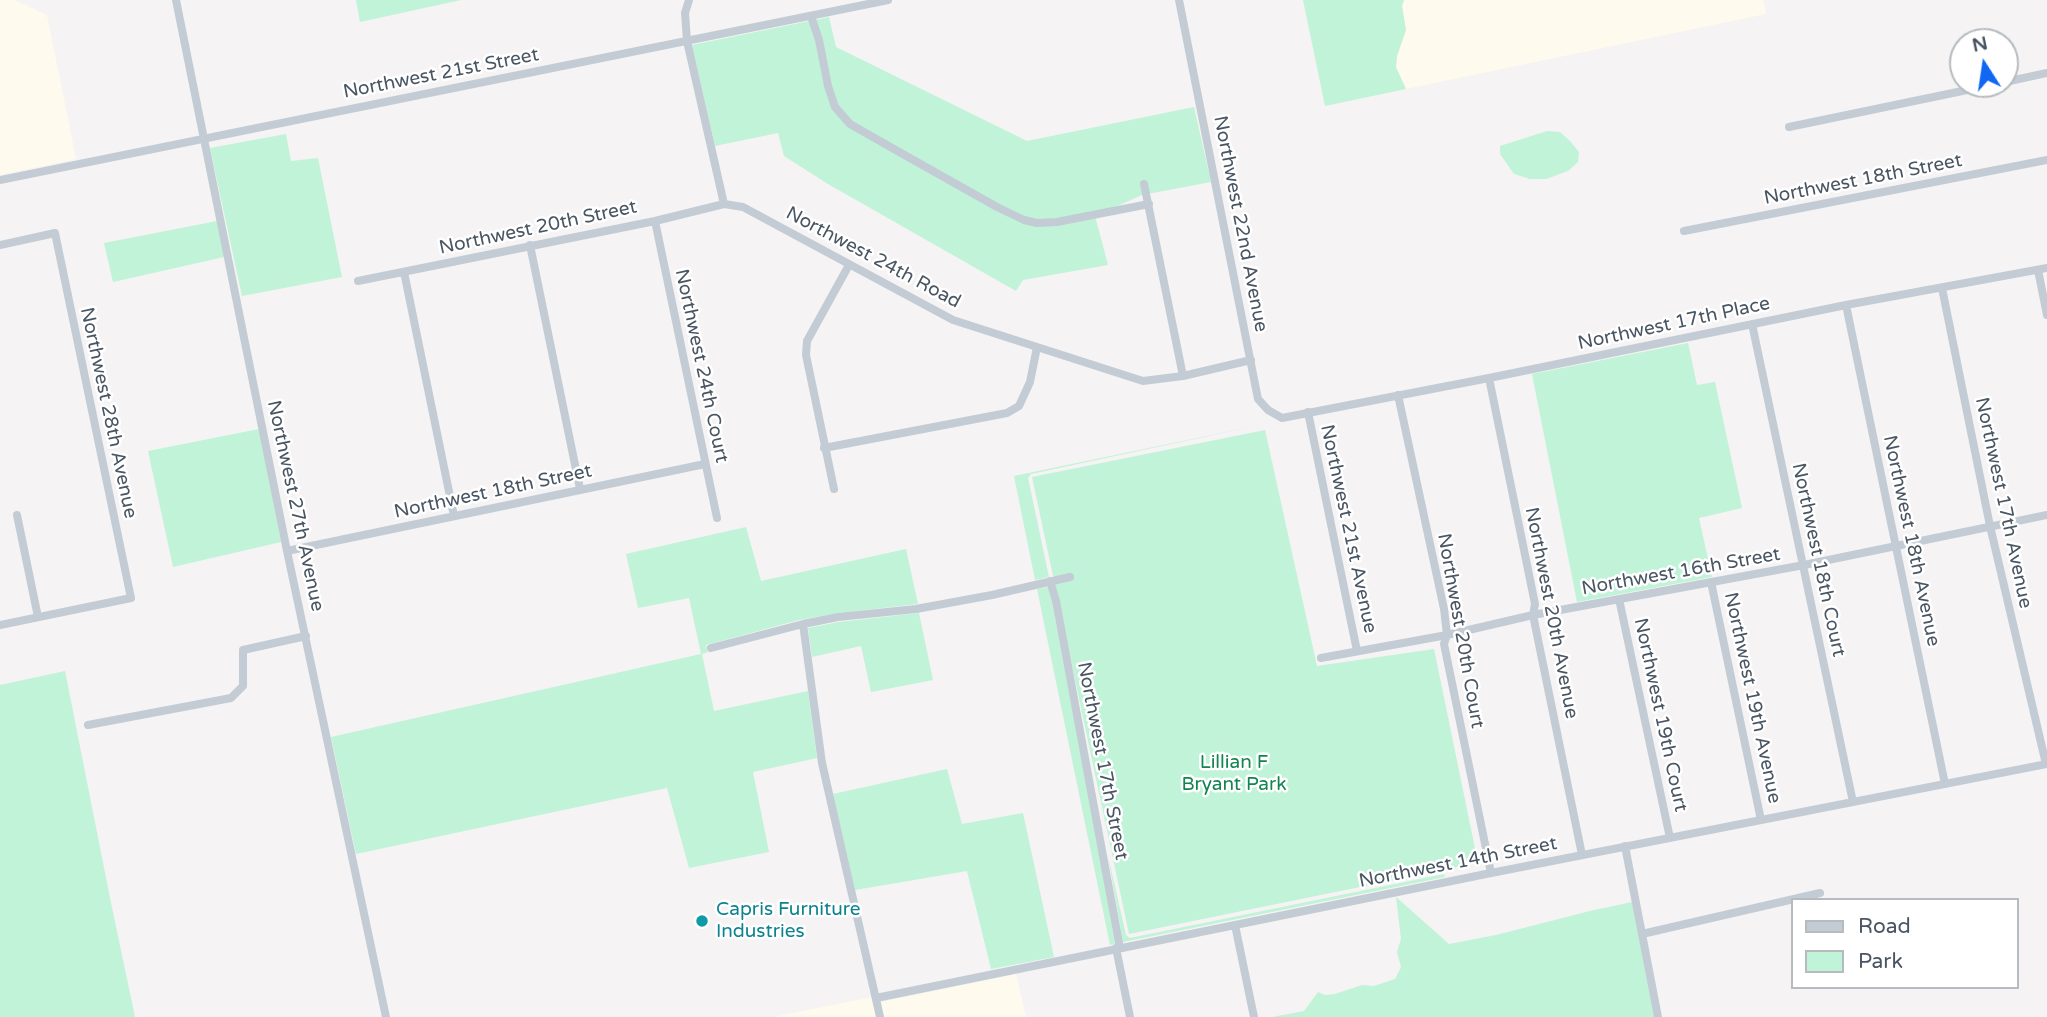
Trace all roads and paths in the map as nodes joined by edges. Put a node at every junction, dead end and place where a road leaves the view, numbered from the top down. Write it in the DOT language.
graph roads {
  1 [pos="176,0"];
  2 [pos="689,0"];
  3 [pos="888,0"];
  4 [pos="1179,0"];
  5 [pos="811,16"];
  6 [pos="687,41"];
  7 [pos="2047,73"];
  8 [pos="2019,79"];
  9 [pos="1949,94"];
  10 [pos="1789,127"];
  11 [pos="204,138"];
  12 [pos="2047,160"];
  13 [pos="0,180"];
  14 [pos="1144,184"];
  15 [pos="724,204"];
  16 [pos="1149,204"];
  17 [pos="655,221"];
  18 [pos="1684,231"];
  19 [pos="0,244"];
  20 [pos="530,245"];
  21 [pos="849,265"];
  22 [pos="2042,269"];
  23 [pos="404,272"];
  24 [pos="358,281"];
  25 [pos="1942,288"];
  26 [pos="1846,305"];
  27 [pos="2047,315"];
  28 [pos="1752,324"];
  29 [pos="1037,347"];
  30 [pos="1251,360"];
  31 [pos="1183,376"];
  32 [pos="1489,378"];
  33 [pos="1398,395"];
  34 [pos="1308,412"];
  35 [pos="824,448"];
  36 [pos="705,464"];
  37 [pos="580,489"];
  38 [pos="834,489"];
  39 [pos="17,515"];
  40 [pos="2047,515"];
  41 [pos="454,516"];
  42 [pos="717,518"];
  43 [pos="1990,526"];
  44 [pos="1895,546"];
  45 [pos="287,551"];
  46 [pos="1804,565"];
  47 [pos="1070,577"];
  48 [pos="1050,581"];
  49 [pos="1711,582"];
  50 [pos="1619,599"];
  51 [pos="1534,615"];
  52 [pos="38,617"];
  53 [pos="803,624"];
  54 [pos="0,625"];
  55 [pos="1447,635"];
  56 [pos="306,636"];
  57 [pos="711,648"];
  58 [pos="1357,651"];
  59 [pos="1321,658"];
  60 [pos="88,725"];
  61 [pos="2046,764"];
  62 [pos="1945,784"];
  63 [pos="1853,802"];
  64 [pos="1761,820"];
  65 [pos="1670,838"];
  66 [pos="1625,846"];
  67 [pos="1582,855"];
  68 [pos="1491,873"];
  69 [pos="1820,893"];
  70 [pos="1798,898"];
  71 [pos="1792,899"];
  72 [pos="1235,925"];
  73 [pos="1642,934"];
  74 [pos="1118,948"];
  75 [pos="876,998"];
  76 [pos="386,1017"];
  77 [pos="880,1017"];
  78 [pos="1130,1017"];
  79 [pos="1254,1017"];
  80 [pos="1658,1017"];
  1 -- 11 [label="street, Northwest 27th Avenue"];
  2 -- 6 [label="street"];
  3 -- 5 [label="street, Northwest 21st Street"];
  4 -- 30 [label="street, Northwest 22nd Avenue"];
  5 -- 6 [label="street, Northwest 21st Street"];
  5 -- 16 [label="street"];
  6 -- 11 [label="street, Northwest 21st Street"];
  6 -- 15 [label="street"];
  7 -- 8 [label="street"];
  9 -- 10 [label="street"];
  11 -- 13 [label="street, Northwest 21st Street"];
  11 -- 45 [label="street, Northwest 27th Avenue"];
  12 -- 18 [label="street, Northwest 18th Street"];
  14 -- 16 [label="street"];
  15 -- 17 [label="street, Northwest 20th Street"];
  15 -- 21 [label="street, Northwest 24th Road"];
  16 -- 31 [label="street"];
  17 -- 20 [label="street, Northwest 20th Street"];
  17 -- 36 [label="street, Northwest 24th Court"];
  19 -- 52 [label="street, Northwest 28th Avenue"];
  20 -- 23 [label="street, Northwest 20th Street"];
  20 -- 37 [label="street"];
  21 -- 29 [label="street, Northwest 24th Road"];
  21 -- 35 [label="street"];
  22 -- 25 [label="street, Northwest 17th Place"];
  22 -- 27 [label="street"];
  23 -- 24 [label="street, Northwest 20th Street"];
  23 -- 41 [label="street"];
  25 -- 26 [label="street, Northwest 17th Place"];
  25 -- 43 [label="street, Northwest 17th Avenue"];
  26 -- 28 [label="street, Northwest 17th Place"];
  26 -- 44 [label="street, Northwest 18th Avenue"];
  28 -- 32 [label="street, Northwest 17th Place"];
  28 -- 46 [label="street, Northwest 18th Court"];
  29 -- 31 [label="street, Northwest 24th Road"];
  29 -- 35 [label="street"];
  30 -- 31 [label="street, Northwest 24th Road"];
  30 -- 34 [label="street, Northwest 22nd Avenue"];
  32 -- 33 [label="street, Northwest 17th Place"];
  32 -- 51 [label="street, Northwest 20th Avenue"];
  33 -- 34 [label="street, Northwest 17th Place"];
  33 -- 55 [label="street, Northwest 20th Court"];
  34 -- 58 [label="street, Northwest 21st Avenue"];
  35 -- 38 [label="street"];
  36 -- 37 [label="street, Northwest 18th Street"];
  36 -- 42 [label="street, Northwest 24th Court"];
  37 -- 41 [label="street, Northwest 18th Street"];
  39 -- 52 [label="street"];
  40 -- 43 [label="street, Northwest 16th Street"];
  41 -- 45 [label="street, Northwest 18th Street"];
  43 -- 44 [label="street, Northwest 16th Street"];
  43 -- 61 [label="street, Northwest 17th Avenue"];
  44 -- 46 [label="street, Northwest 16th Street"];
  44 -- 62 [label="street, Northwest 18th Avenue"];
  45 -- 56 [label="street, Northwest 27th Avenue"];
  46 -- 49 [label="street, Northwest 16th Street"];
  46 -- 63 [label="street, Northwest 18th Court"];
  47 -- 48 [label="street"];
  48 -- 53 [label="street"];
  48 -- 74 [label="street, Northwest 17th Street"];
  49 -- 50 [label="street, Northwest 16th Street"];
  49 -- 64 [label="street, Northwest 19th Avenue"];
  50 -- 51 [label="street, Northwest 16th Street"];
  50 -- 65 [label="street, Northwest 19th Court"];
  51 -- 55 [label="street, Northwest 16th Street"];
  51 -- 67 [label="street, Northwest 20th Avenue"];
  52 -- 54 [label="street"];
  53 -- 57 [label="street"];
  53 -- 75 [label="street"];
  55 -- 58 [label="street, Northwest 16th Street"];
  55 -- 68 [label="street, Northwest 20th Court"];
  56 -- 60 [label="street"];
  56 -- 76 [label="street, Northwest 27th Avenue"];
  58 -- 59 [label="street, Northwest 16th Street"];
  61 -- 62 [label="street, Northwest 14th Street"];
  62 -- 63 [label="street, Northwest 14th Street"];
  63 -- 64 [label="street, Northwest 14th Street"];
  64 -- 65 [label="street, Northwest 14th Street"];
  65 -- 66 [label="street, Northwest 14th Street"];
  66 -- 67 [label="street, Northwest 14th Street"];
  66 -- 73 [label="street"];
  67 -- 68 [label="street, Northwest 14th Street"];
  68 -- 72 [label="street, Northwest 14th Street"];
  69 -- 70 [label="street"];
  71 -- 73 [label="street"];
  72 -- 74 [label="street, Northwest 14th Street"];
  72 -- 79 [label="street"];
  73 -- 80 [label="street"];
  74 -- 75 [label="street, Northwest 14th Street"];
  74 -- 78 [label="street, Northwest 17th Street"];
  75 -- 77 [label="street"];
}
